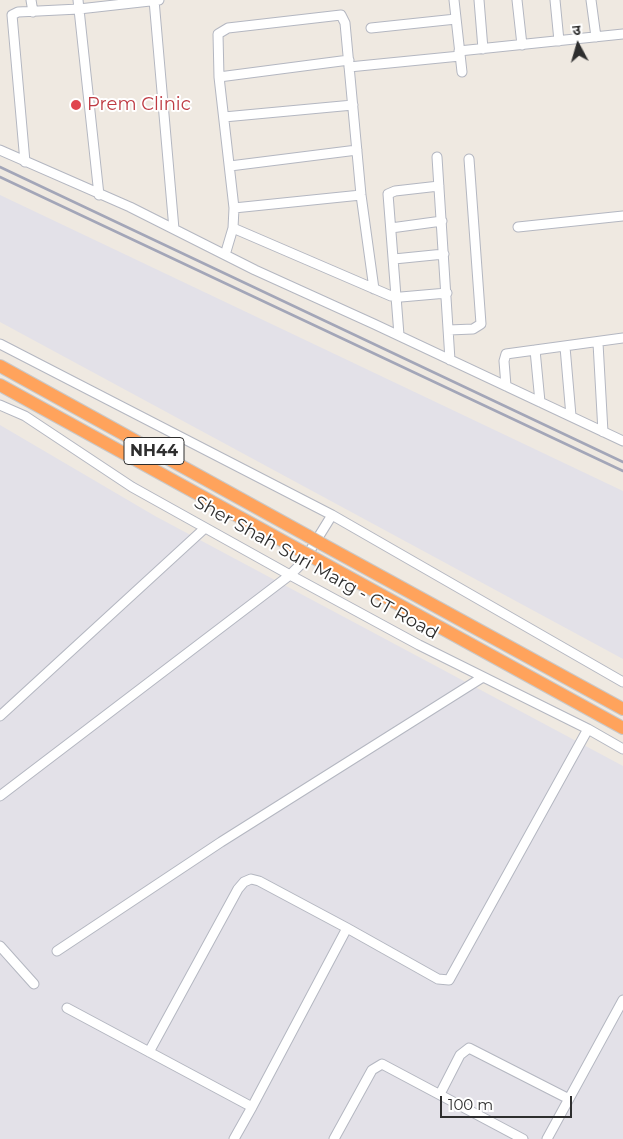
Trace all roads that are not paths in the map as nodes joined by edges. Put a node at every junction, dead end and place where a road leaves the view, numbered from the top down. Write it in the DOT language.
graph roads {
  1 [pos="31,0"];
  2 [pos="155,0"];
  3 [pos="454,0"];
  4 [pos="479,0"];
  5 [pos="517,0"];
  6 [pos="555,0"];
  7 [pos="592,0"];
  8 [pos="127,2"];
  9 [pos="78,4"];
  10 [pos="32,12"];
  11 [pos="456,18"];
  12 [pos="371,28"];
  13 [pos="623,34"];
  14 [pos="596,37"];
  15 [pos="559,41"];
  16 [pos="522,45"];
  17 [pos="483,49"];
  18 [pos="460,54"];
  19 [pos="349,64"];
  20 [pos="462,72"];
  21 [pos="219,77"];
  22 [pos="353,105"];
  23 [pos="224,117"];
  24 [pos="0,150"];
  25 [pos="357,150"];
  26 [pos="437,157"];
  27 [pos="469,159"];
  28 [pos="25,162"];
  29 [pos="230,166"];
  30 [pos="439,186"];
  31 [pos="100,195"];
  32 [pos="361,195"];
  33 [pos="234,208"];
  34 [pos="623,216"];
  35 [pos="442,221"];
  36 [pos="518,227"];
  37 [pos="233,228"];
  38 [pos="391,228"];
  39 [pos="174,229"];
  40 [pos="444,254"];
  41 [pos="225,255"];
  42 [pos="394,260"];
  43 [pos="374,289"];
  44 [pos="447,293"];
  45 [pos="396,297"];
  46 [pos="449,330"];
  47 [pos="399,335"];
  48 [pos="623,338"];
  49 [pos="598,342"];
  50 [pos="0,344"];
  51 [pos="565,348"];
  52 [pos="535,350"];
  53 [pos="450,360"];
  54 [pos="0,366"];
  55 [pos="0,385"];
  56 [pos="506,386"];
  57 [pos="540,402"];
  58 [pos="0,405"];
  59 [pos="571,416"];
  60 [pos="603,432"];
  61 [pos="623,441"];
  62 [pos="332,515"];
  63 [pos="205,528"];
  64 [pos="290,575"];
  65 [pos="484,677"];
  66 [pos="623,682"];
  67 [pos="623,709"];
  68 [pos="0,716"];
  69 [pos="623,728"];
  70 [pos="588,729"];
  71 [pos="623,749"];
  72 [pos="0,796"];
  73 [pos="347,928"];
  74 [pos="0,946"];
  75 [pos="57,951"];
  76 [pos="34,984"];
  77 [pos="623,1000"];
  78 [pos="67,1008"];
  79 [pos="149,1052"];
  80 [pos="440,1094"];
  81 [pos="569,1099"];
  82 [pos="252,1107"];
  83 [pos="234,1139"];
  84 [pos="334,1139"];
  85 [pos="524,1139"];
  86 [pos="547,1139"];
  1 -- 10 [label="street"];
  2 -- 8 [label="street"];
  2 -- 39 [label="street"];
  3 -- 11 [label="street"];
  4 -- 17 [label="street"];
  5 -- 16 [label="street"];
  6 -- 15 [label="street"];
  7 -- 14 [label="street"];
  8 -- 9 [label="street"];
  9 -- 10 [label="street"];
  9 -- 31 [label="street"];
  10 -- 28 [label="street"];
  11 -- 12 [label="street"];
  11 -- 18 [label="street"];
  13 -- 14 [label="street"];
  14 -- 15 [label="street"];
  15 -- 16 [label="street"];
  16 -- 17 [label="street"];
  17 -- 18 [label="street"];
  18 -- 19 [label="street"];
  18 -- 20 [label="street"];
  19 -- 21 [label="street"];
  19 -- 21 [label="street"];
  19 -- 22 [label="street"];
  21 -- 23 [label="street"];
  22 -- 23 [label="street"];
  22 -- 25 [label="street"];
  23 -- 29 [label="street"];
  24 -- 28 [label="street"];
  25 -- 29 [label="street"];
  25 -- 32 [label="street"];
  26 -- 30 [label="street"];
  27 -- 46 [label="street"];
  28 -- 31 [label="street"];
  29 -- 33 [label="street"];
  30 -- 35 [label="street"];
  30 -- 38 [label="street"];
  31 -- 39 [label="street"];
  32 -- 33 [label="street"];
  32 -- 43 [label="street"];
  33 -- 37 [label="street"];
  34 -- 36 [label="street"];
  35 -- 38 [label="street"];
  35 -- 40 [label="street"];
  37 -- 41 [label="street"];
  37 -- 43 [label="street"];
  38 -- 42 [label="street"];
  39 -- 41 [label="street"];
  40 -- 42 [label="street"];
  40 -- 44 [label="street"];
  41 -- 47 [label="street"];
  42 -- 45 [label="street"];
  43 -- 45 [label="street"];
  44 -- 45 [label="street"];
  44 -- 46 [label="street"];
  45 -- 47 [label="street"];
  46 -- 53 [label="street"];
  47 -- 53 [label="street"];
  48 -- 49 [label="street"];
  49 -- 51 [label="street"];
  49 -- 60 [label="street"];
  50 -- 62 [label="street"];
  51 -- 52 [label="street"];
  51 -- 59 [label="street"];
  52 -- 56 [label="street"];
  52 -- 57 [label="street"];
  53 -- 56 [label="street"];
  54 -- 67 [label="highway, Sher Shah Suri Marg - GT Road / NH44, bridge"];
  55 -- 69 [label="highway, Sher Shah Suri Marg - GT Road / NH44, bridge"];
  56 -- 57 [label="street"];
  57 -- 59 [label="street"];
  58 -- 63 [label="street, Sher Shah Suri Marg - GT Road"];
  59 -- 60 [label="street"];
  60 -- 61 [label="street"];
  62 -- 64 [label="street"];
  62 -- 66 [label="street"];
  63 -- 64 [label="street, Sher Shah Suri Marg - GT Road"];
  63 -- 68 [label="street"];
  64 -- 65 [label="street, Sher Shah Suri Marg - GT Road"];
  64 -- 72 [label="street"];
  65 -- 70 [label="street, Sher Shah Suri Marg - GT Road"];
  65 -- 75 [label="street"];
  70 -- 71 [label="street, Sher Shah Suri Marg - GT Road"];
  70 -- 73 [label="street"];
  73 -- 79 [label="street"];
  73 -- 82 [label="street"];
  74 -- 76 [label="street"];
  77 -- 81 [label="street"];
  78 -- 79 [label="street"];
  79 -- 82 [label="street"];
  80 -- 81 [label="street"];
  80 -- 84 [label="street"];
  80 -- 85 [label="street"];
  81 -- 86 [label="street"];
  82 -- 83 [label="street"];
}
